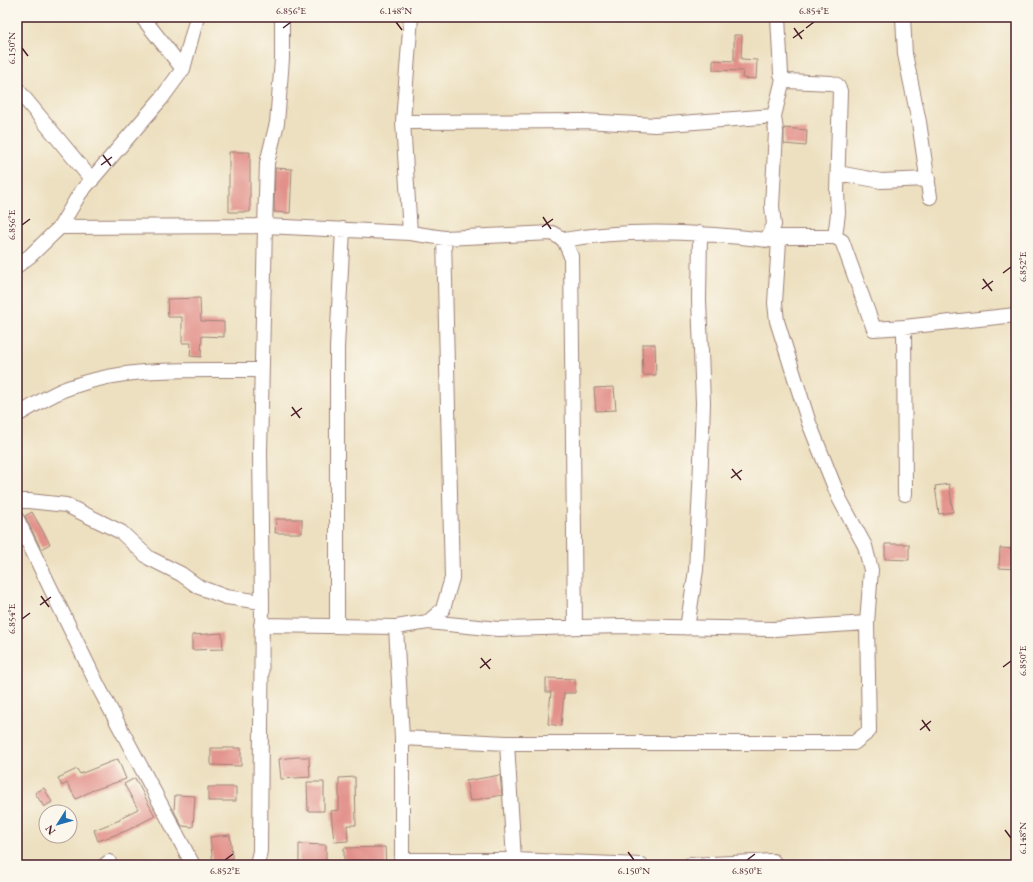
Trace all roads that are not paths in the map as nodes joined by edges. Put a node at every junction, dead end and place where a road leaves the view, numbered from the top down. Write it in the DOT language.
graph roads {
  1 [pos="142,17"];
  2 [pos="197,17"];
  3 [pos="282,17"];
  4 [pos="411,17"];
  5 [pos="778,17"];
  6 [pos="903,17"];
  7 [pos="183,69"];
  8 [pos="783,79"];
  9 [pos="17,89"];
  10 [pos="774,116"];
  11 [pos="403,122"];
  12 [pos="838,173"];
  13 [pos="928,179"];
  14 [pos="92,180"];
  15 [pos="930,197"];
  16 [pos="265,226"];
  17 [pos="60,227"];
  18 [pos="343,229"];
  19 [pos="410,233"];
  20 [pos="700,233"];
  21 [pos="835,237"];
  22 [pos="444,238"];
  23 [pos="774,239"];
  24 [pos="564,240"];
  25 [pos="17,266"];
  26 [pos="1016,315"];
  27 [pos="904,327"];
  28 [pos="261,370"];
  29 [pos="17,416"];
  30 [pos="905,494"];
  31 [pos="17,501"];
  32 [pos="17,519"];
  33 [pos="262,602"];
  34 [pos="428,622"];
  35 [pos="867,623"];
  36 [pos="261,625"];
  37 [pos="337,626"];
  38 [pos="396,627"];
  39 [pos="575,627"];
  40 [pos="686,628"];
  41 [pos="402,738"];
  42 [pos="507,743"];
  43 [pos="514,860"];
  44 [pos="773,861"];
  45 [pos="402,862"];
  46 [pos="193,865"];
  47 [pos="257,865"];
  48 [pos="641,865"];
  49 [pos="690,865"];
  1 -- 7 [label="street"];
  2 -- 7 [label="street"];
  3 -- 16 [label="street"];
  4 -- 11 [label="street"];
  5 -- 8 [label="street"];
  6 -- 13 [label="street"];
  7 -- 14 [label="street"];
  8 -- 10 [label="street"];
  8 -- 12 [label="street"];
  9 -- 14 [label="street"];
  10 -- 11 [label="street"];
  10 -- 23 [label="street"];
  11 -- 19 [label="street"];
  12 -- 13 [label="street"];
  12 -- 21 [label="street"];
  13 -- 15 [label="street"];
  14 -- 17 [label="street"];
  16 -- 17 [label="street"];
  16 -- 18 [label="street"];
  16 -- 28 [label="street"];
  17 -- 25 [label="street"];
  18 -- 19 [label="street"];
  18 -- 37 [label="street"];
  19 -- 22 [label="street"];
  20 -- 23 [label="street"];
  20 -- 24 [label="street"];
  20 -- 40 [label="street"];
  21 -- 23 [label="street"];
  21 -- 27 [label="street"];
  22 -- 24 [label="street"];
  22 -- 34 [label="street"];
  23 -- 35 [label="street"];
  24 -- 39 [label="street"];
  26 -- 27 [label="street"];
  27 -- 30 [label="street"];
  28 -- 29 [label="street"];
  28 -- 33 [label="street"];
  31 -- 33 [label="street"];
  32 -- 46 [label="street"];
  33 -- 36 [label="street"];
  34 -- 38 [label="street"];
  34 -- 39 [label="street"];
  35 -- 40 [label="street"];
  35 -- 42 [label="street"];
  36 -- 37 [label="street"];
  36 -- 47 [label="street"];
  37 -- 38 [label="street"];
  38 -- 41 [label="street"];
  39 -- 40 [label="street"];
  41 -- 42 [label="street"];
  41 -- 45 [label="street"];
  42 -- 43 [label="street"];
  43 -- 45 [label="street"];
  43 -- 48 [label="street"];
  44 -- 49 [label="street"];
}
